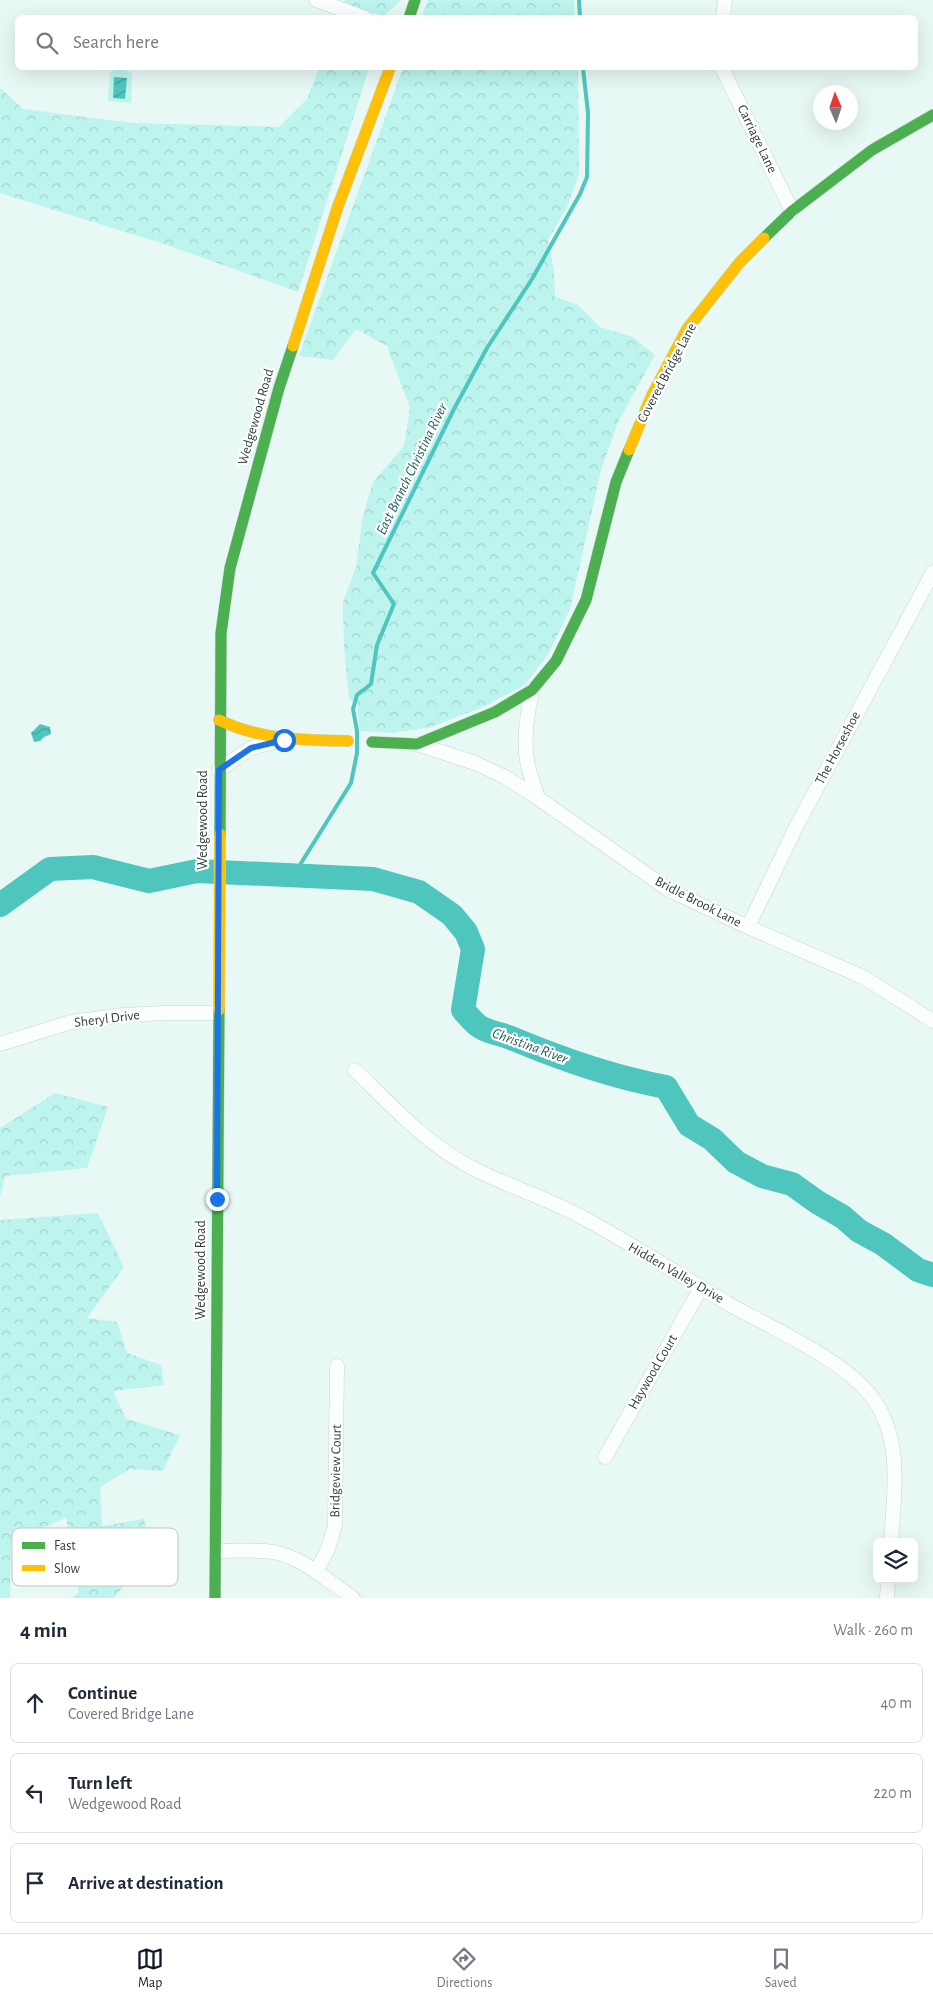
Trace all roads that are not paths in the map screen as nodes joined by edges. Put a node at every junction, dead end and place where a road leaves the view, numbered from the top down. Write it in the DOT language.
graph roads {
  1 [pos="316,0"];
  2 [pos="415,0"];
  3 [pos="725,0"];
  4 [pos="357,15"];
  5 [pos="409,15"];
  6 [pos="723,15"];
  7 [pos="389,70"];
  8 [pos="723,70"];
  9 [pos="933,115"];
  10 [pos="792,211"];
  11 [pos="933,572"];
  12 [pos="532,690"];
  13 [pos="219,720"];
  14 [pos="284,740"];
  15 [pos="348,741"];
  16 [pos="372,742"];
  17 [pos="417,744"];
  18 [pos="219,770"];
  19 [pos="538,798"];
  20 [pos="748,927"];
  21 [pos="217,1013"];
  22 [pos="933,1021"];
  23 [pos="0,1044"];
  24 [pos="355,1070"];
  25 [pos="701,1288"];
  26 [pos="337,1366"];
  27 [pos="605,1457"];
  28 [pos="891,1538"];
  29 [pos="216,1551"];
  30 [pos="316,1572"];
  31 [pos="888,1583"];
  32 [pos="214,1598"];
  33 [pos="353,1598"];
  34 [pos="887,1598"];
  1 -- 4 [label="street"];
  2 -- 5 [label="street"];
  3 -- 6 [label="street"];
  7 -- 13 [label="street, Wedgewood Road"];
  8 -- 10 [label="street, Carriage Lane"];
  9 -- 10 [label="street, Covered Bridge Lane"];
  10 -- 12 [label="street, Covered Bridge Lane"];
  11 -- 20 [label="street, The Horseshoe"];
  12 -- 17 [label="street, Covered Bridge Lane"];
  12 -- 19 [label="street, Covered Bridge Lane"];
  13 -- 14 [label="street"];
  13 -- 18 [label="street, Wedgewood Road"];
  14 -- 15 [label="street"];
  14 -- 18 [label="street"];
  16 -- 17 [label="street, Covered Bridge Lane"];
  17 -- 19 [label="street, Bridle Brook Lane"];
  18 -- 21 [label="street, Wedgewood Road"];
  19 -- 20 [label="street, Bridle Brook Lane"];
  20 -- 22 [label="street, Bridle Brook Lane"];
  21 -- 23 [label="street, Sheryl Drive"];
  21 -- 29 [label="street, Wedgewood Road"];
  24 -- 25 [label="street, Hidden Valley Drive"];
  25 -- 27 [label="street, Haywood Court"];
  25 -- 28 [label="street, Hidden Valley Drive"];
  26 -- 30 [label="street, Bridgeview Court"];
  29 -- 30 [label="street"];
  29 -- 32 [label="street, Wedgewood Road"];
  30 -- 33 [label="street"];
  31 -- 34 [label="street"];
}
